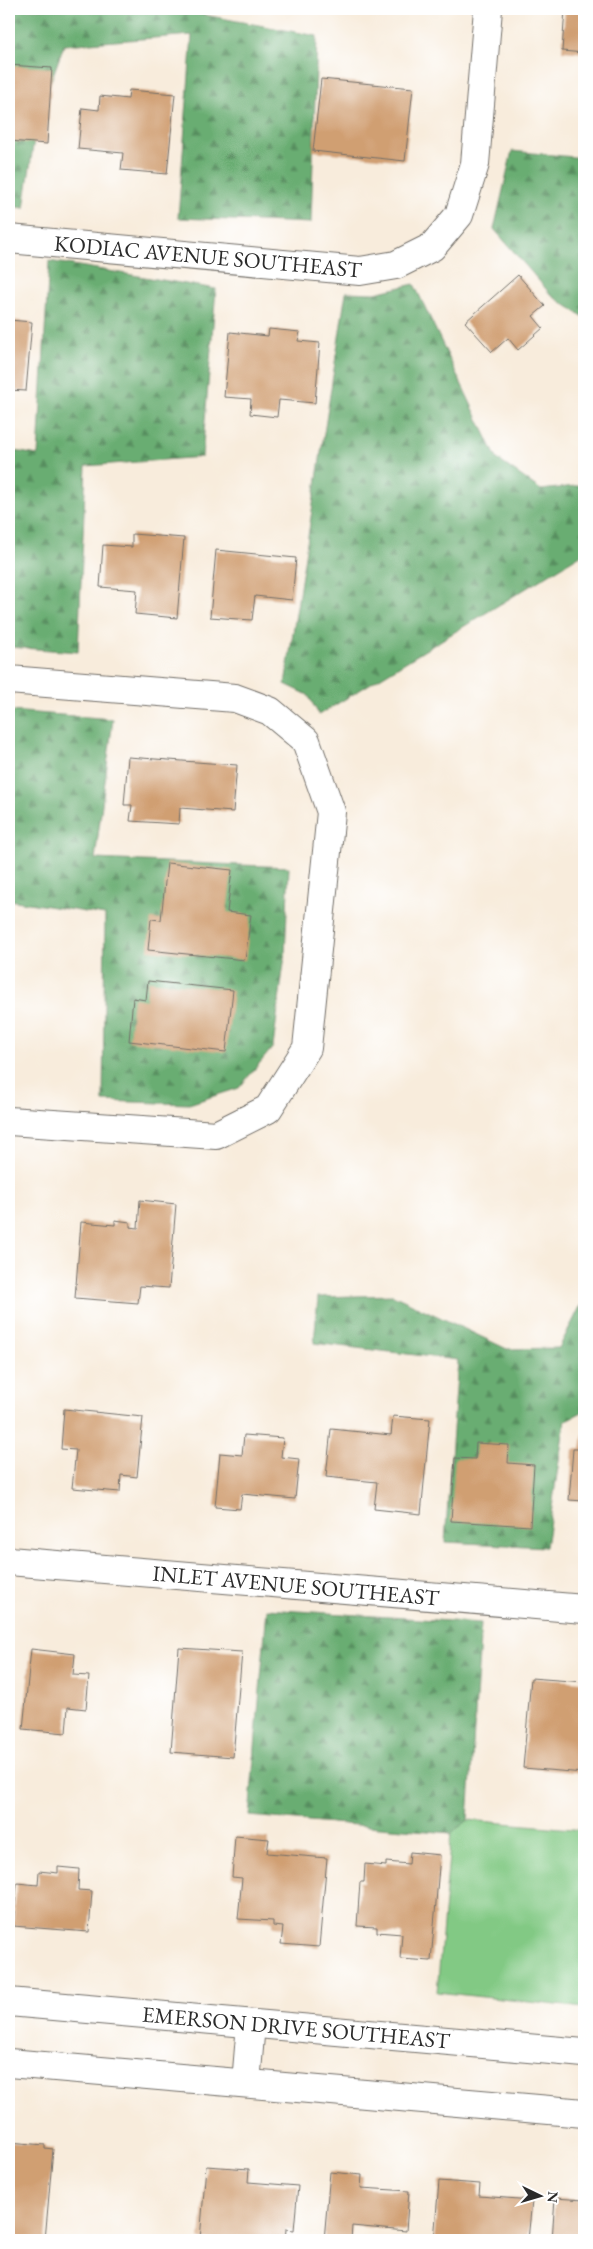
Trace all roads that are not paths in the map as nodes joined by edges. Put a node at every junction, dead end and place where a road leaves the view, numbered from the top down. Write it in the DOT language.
graph roads {
  1 [pos="488,9"];
  2 [pos="9,240"];
  3 [pos="9,680"];
  4 [pos="9,1121"];
  5 [pos="9,1561"];
  6 [pos="584,1609"];
  7 [pos="9,2002"];
  8 [pos="251,2024"];
  9 [pos="584,2053"];
  10 [pos="9,2062"];
  11 [pos="246,2083"];
  12 [pos="584,2113"];
  1 -- 2 [label="street, KODIAC AVENUE SOUTHEAST"];
  3 -- 4 [label="street"];
  5 -- 6 [label="street, INLET AVENUE SOUTHEAST"];
  7 -- 8 [label="street, EMERSON DRIVE SOUTHEAST"];
  8 -- 9 [label="street, EMERSON DRIVE SOUTHEAST"];
  8 -- 11 [label="street"];
  10 -- 11 [label="street"];
  11 -- 12 [label="street"];
}
